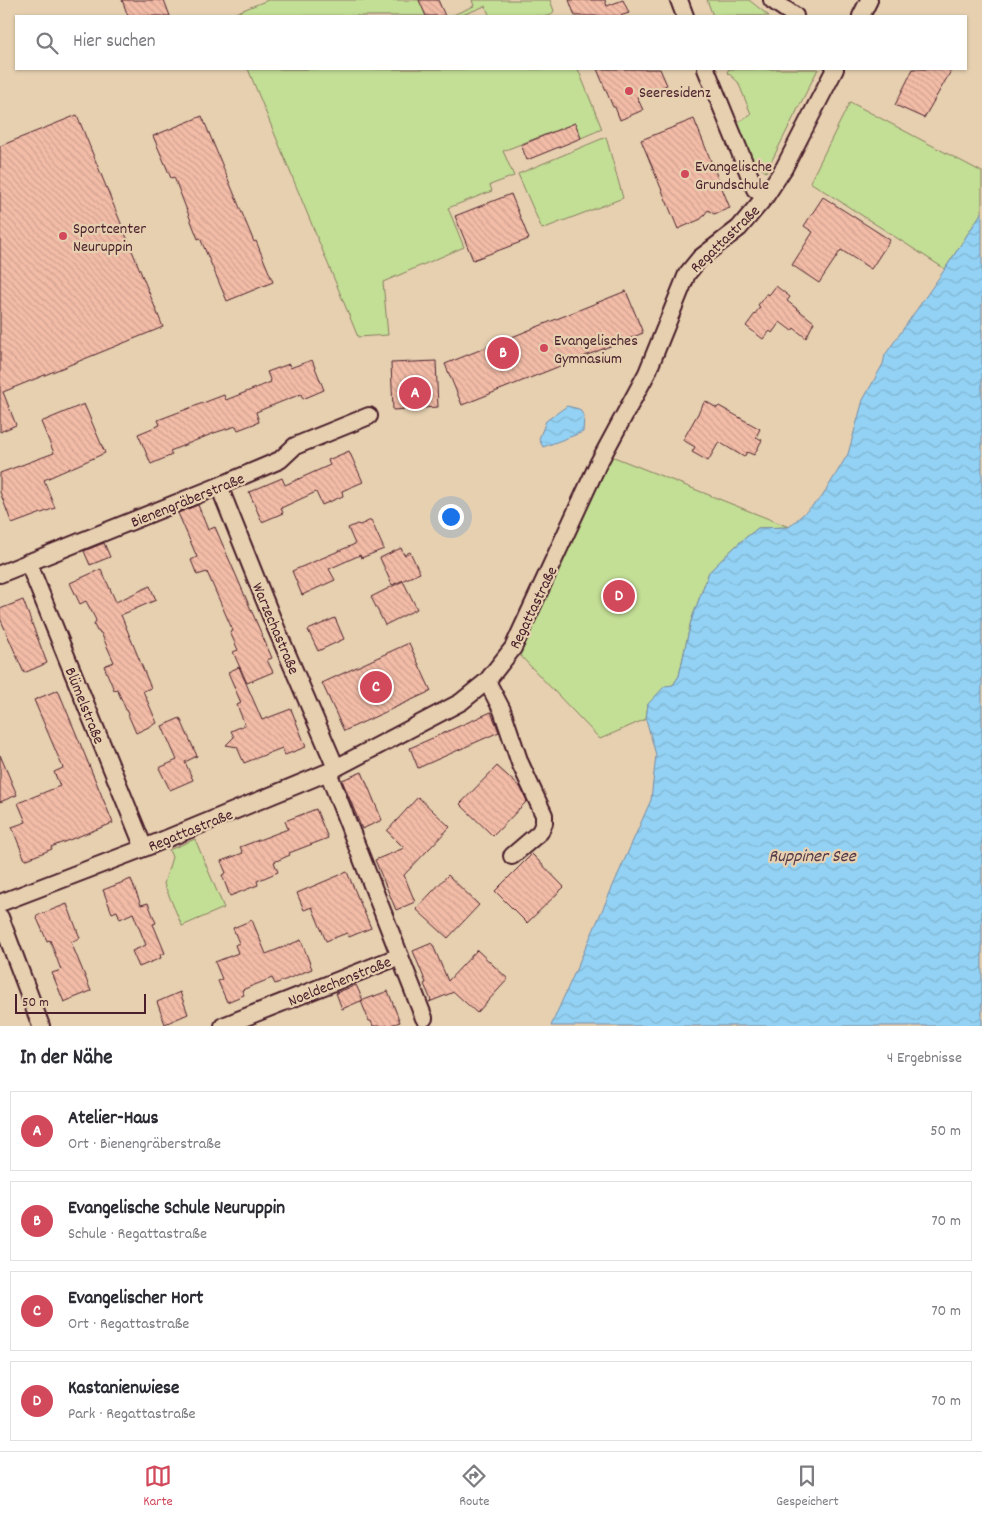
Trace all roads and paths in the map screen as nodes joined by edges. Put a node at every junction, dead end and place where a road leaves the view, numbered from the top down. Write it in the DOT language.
graph roads {
  1 [pos="679,0"];
  2 [pos="772,0"];
  3 [pos="869,0"];
  4 [pos="685,15"];
  5 [pos="794,15"];
  6 [pos="862,15"];
  7 [pos="706,70"];
  8 [pos="834,70"];
  9 [pos="765,197"];
  10 [pos="369,416"];
  11 [pos="219,486"];
  12 [pos="28,562"];
  13 [pos="0,574"];
  14 [pos="487,681"];
  15 [pos="332,770"];
  16 [pos="144,848"];
  17 [pos="512,856"];
  18 [pos="0,903"];
  19 [pos="0,917"];
  20 [pos="400,956"];
  21 [pos="424,1018"];
  22 [pos="41,1026"];
  23 [pos="222,1026"];
  1 -- 4 [label="street"];
  2 -- 5 [label="street"];
  3 -- 6 [label="street"];
  7 -- 9 [label="street"];
  8 -- 9 [label="street, Regattastraße"];
  9 -- 14 [label="street, Regattastraße"];
  10 -- 11 [label="street, Bienengräberstraße"];
  11 -- 12 [label="street, Bienengräberstraße"];
  11 -- 15 [label="street, Warzechastraße"];
  12 -- 13 [label="street, Bienengräberstraße"];
  12 -- 16 [label="street, Blümelstraße"];
  14 -- 15 [label="street, Regattastraße"];
  14 -- 17 [label="street"];
  15 -- 16 [label="street, Regattastraße"];
  15 -- 20 [label="street, Warzechastraße"];
  16 -- 18 [label="street, Regattastraße"];
  19 -- 22 [label="street"];
  20 -- 21 [label="street, Warzechastraße"];
  20 -- 23 [label="street, Noeldechenstraße"];
}
